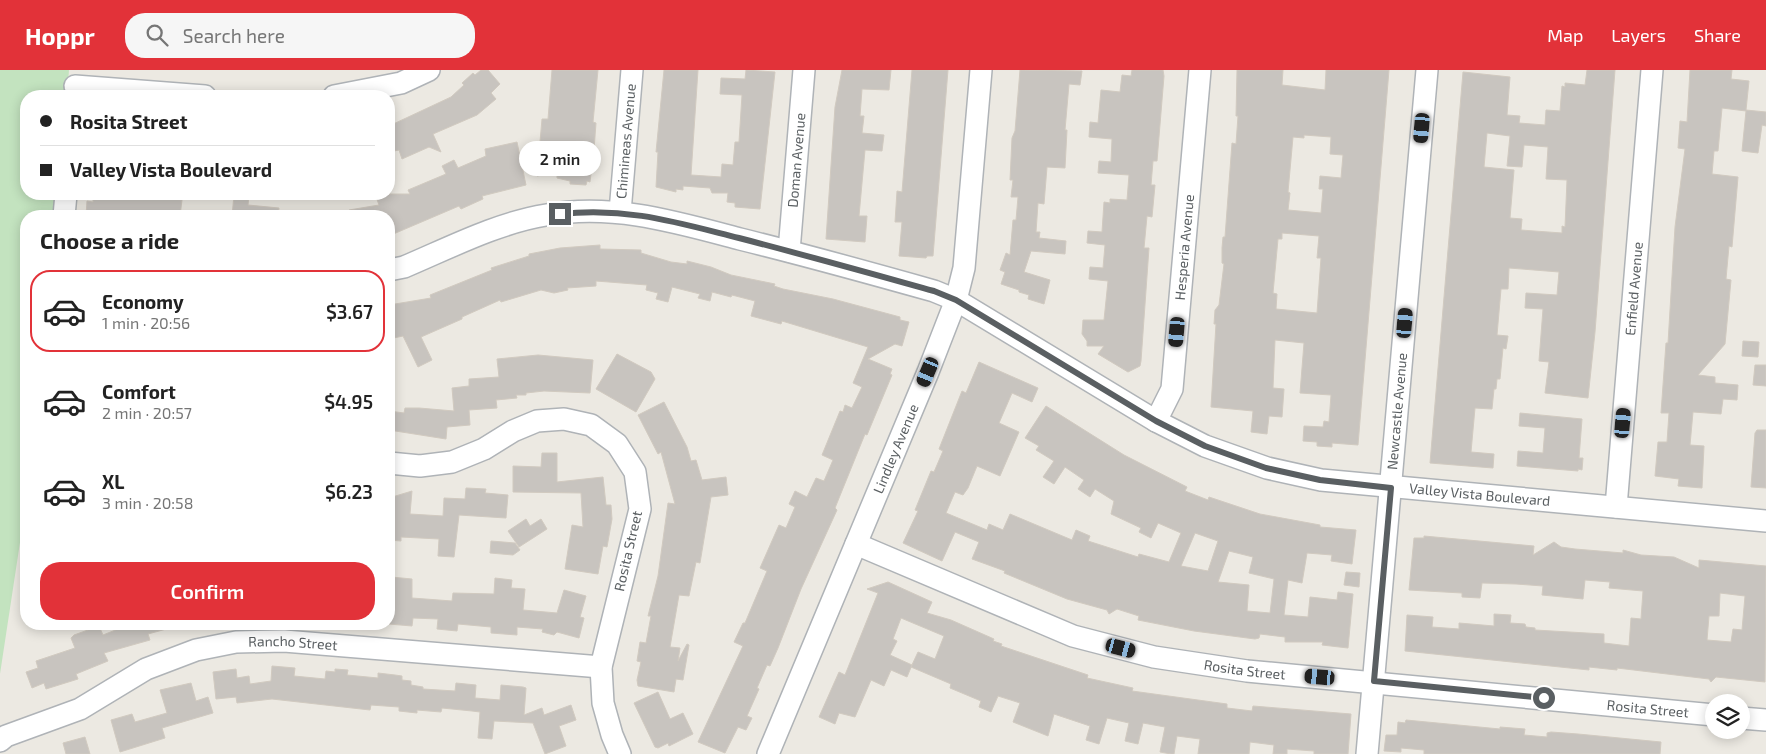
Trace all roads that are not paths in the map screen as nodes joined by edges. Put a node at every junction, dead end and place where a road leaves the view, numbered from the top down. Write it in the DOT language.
graph roads {
  1 [pos="632,70"];
  2 [pos="804,70"];
  3 [pos="981,70"];
  4 [pos="1200,70"];
  5 [pos="1427,70"];
  6 [pos="1652,70"];
  7 [pos="426,72"];
  8 [pos="75,84"];
  9 [pos="140,90"];
  10 [pos="365,90"];
  11 [pos="620,212"];
  12 [pos="789,251"];
  13 [pos="395,269"];
  14 [pos="956,300"];
  15 [pos="1156,421"];
  16 [pos="395,464"];
  17 [pos="1391,488"];
  18 [pos="1616,507"];
  19 [pos="1766,521"];
  20 [pos="856,544"];
  21 [pos="601,667"];
  22 [pos="1374,681"];
  23 [pos="1705,714"];
  24 [pos="1750,719"];
  25 [pos="1766,720"];
  26 [pos="3,738"];
  27 [pos="620,754"];
  28 [pos="768,754"];
  29 [pos="1368,754"];
  1 -- 11 [label="street, Chimineas Avenue"];
  2 -- 12 [label="street, Doman Avenue"];
  3 -- 14 [label="street, Lindley Avenue"];
  4 -- 15 [label="street, Hesperia Avenue"];
  5 -- 17 [label="street, Newcastle Avenue"];
  6 -- 18 [label="street, Enfield Avenue"];
  7 -- 10 [label="street"];
  8 -- 9 [label="street"];
  11 -- 12 [label="street, Valley Vista Boulevard"];
  11 -- 13 [label="street, Valley Vista Boulevard"];
  12 -- 14 [label="street, Valley Vista Boulevard"];
  14 -- 15 [label="street, Valley Vista Boulevard"];
  14 -- 20 [label="street, Lindley Avenue"];
  15 -- 17 [label="street, Valley Vista Boulevard"];
  16 -- 21 [label="street, Rosita Street"];
  17 -- 18 [label="street, Valley Vista Boulevard"];
  17 -- 22 [label="street, Newcastle Avenue"];
  18 -- 19 [label="street, Valley Vista Boulevard"];
  20 -- 22 [label="street, Rosita Street"];
  20 -- 28 [label="street, Lindley Avenue"];
  21 -- 26 [label="street, Rancho Street"];
  21 -- 27 [label="street, Rosita Street"];
  22 -- 23 [label="street, Rosita Street"];
  22 -- 29 [label="street, Newcastle Avenue"];
  24 -- 25 [label="street"];
}
